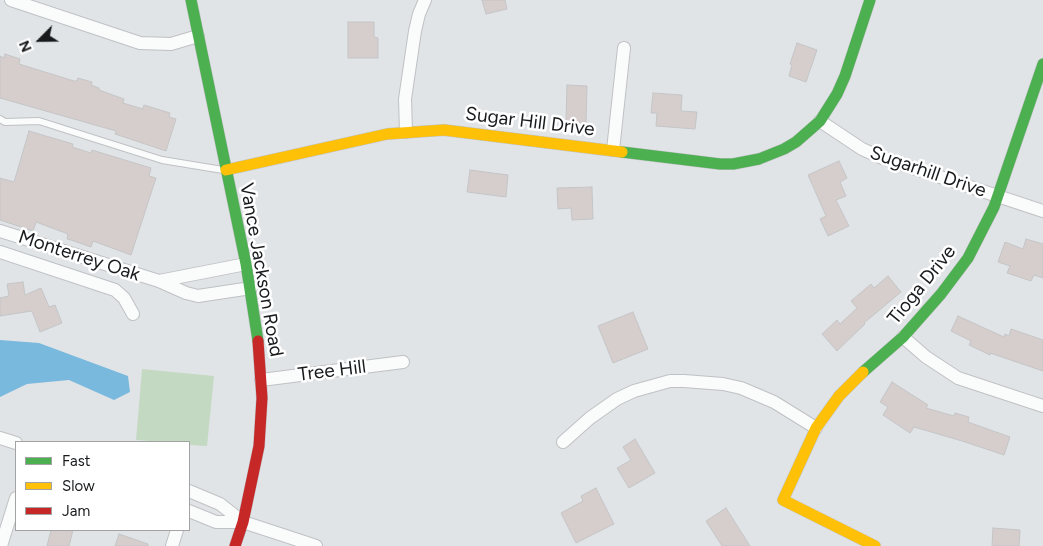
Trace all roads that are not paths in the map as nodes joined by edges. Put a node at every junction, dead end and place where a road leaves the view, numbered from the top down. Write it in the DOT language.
graph roads {
  1 [pos="11,0"];
  2 [pos="191,0"];
  3 [pos="425,0"];
  4 [pos="870,0"];
  5 [pos="198,36"];
  6 [pos="624,48"];
  7 [pos="1043,64"];
  8 [pos="0,119"];
  9 [pos="820,120"];
  10 [pos="406,132"];
  11 [pos="613,150"];
  12 [pos="226,170"];
  13 [pos="998,196"];
  14 [pos="1043,211"];
  15 [pos="0,231"];
  16 [pos="0,252"];
  17 [pos="246,264"];
  18 [pos="193,274"];
  19 [pos="159,281"];
  20 [pos="251,288"];
  21 [pos="198,296"];
  22 [pos="134,314"];
  23 [pos="902,337"];
  24 [pos="403,362"];
  25 [pos="261,380"];
  26 [pos="1043,406"];
  27 [pos="816,428"];
  28 [pos="0,438"];
  29 [pos="563,442"];
  30 [pos="15,443"];
  31 [pos="190,491"];
  32 [pos="15,501"];
  33 [pos="190,511"];
  34 [pos="243,522"];
  35 [pos="177,531"];
  36 [pos="1,543"];
  37 [pos="172,546"];
  38 [pos="235,546"];
  39 [pos="316,546"];
  40 [pos="875,546"];
  1 -- 5 [label="street"];
  2 -- 5 [label="street, Vance Jackson Road"];
  3 -- 10 [label="street"];
  4 -- 9 [label="street, Sugar Hill Drive"];
  5 -- 12 [label="street, Vance Jackson Road"];
  6 -- 11 [label="street"];
  7 -- 13 [label="street, Tioga Drive"];
  8 -- 12 [label="lane"];
  9 -- 11 [label="street, Sugar Hill Drive"];
  9 -- 13 [label="street, Sugarhill Drive"];
  10 -- 11 [label="street, Sugar Hill Drive"];
  10 -- 12 [label="street, Sugar Hill Drive"];
  12 -- 17 [label="street, Vance Jackson Road"];
  13 -- 14 [label="street, Sugarhill Drive"];
  13 -- 23 [label="street, Tioga Drive"];
  15 -- 19 [label="street, Monterrey Oak"];
  16 -- 22 [label="street"];
  17 -- 18 [label="street, Monterrey Oak"];
  17 -- 20 [label="street, Vance Jackson Road"];
  18 -- 19 [label="street, Monterrey Oak"];
  18 -- 21 [label="street"];
  19 -- 21 [label="street, Monterrey Oak"];
  20 -- 21 [label="street, Monterrey Oak"];
  20 -- 25 [label="street, Vance Jackson Road"];
  23 -- 26 [label="street"];
  23 -- 27 [label="street, Tioga Drive"];
  24 -- 25 [label="street, Tree Hill"];
  25 -- 34 [label="street, Vance Jackson Road"];
  27 -- 29 [label="street"];
  27 -- 40 [label="street, Tioga Drive"];
  28 -- 30 [label="street"];
  31 -- 34 [label="street"];
  32 -- 36 [label="street"];
  33 -- 34 [label="street"];
  34 -- 38 [label="street, Vance Jackson Road"];
  34 -- 39 [label="street"];
  35 -- 37 [label="street"];
}
